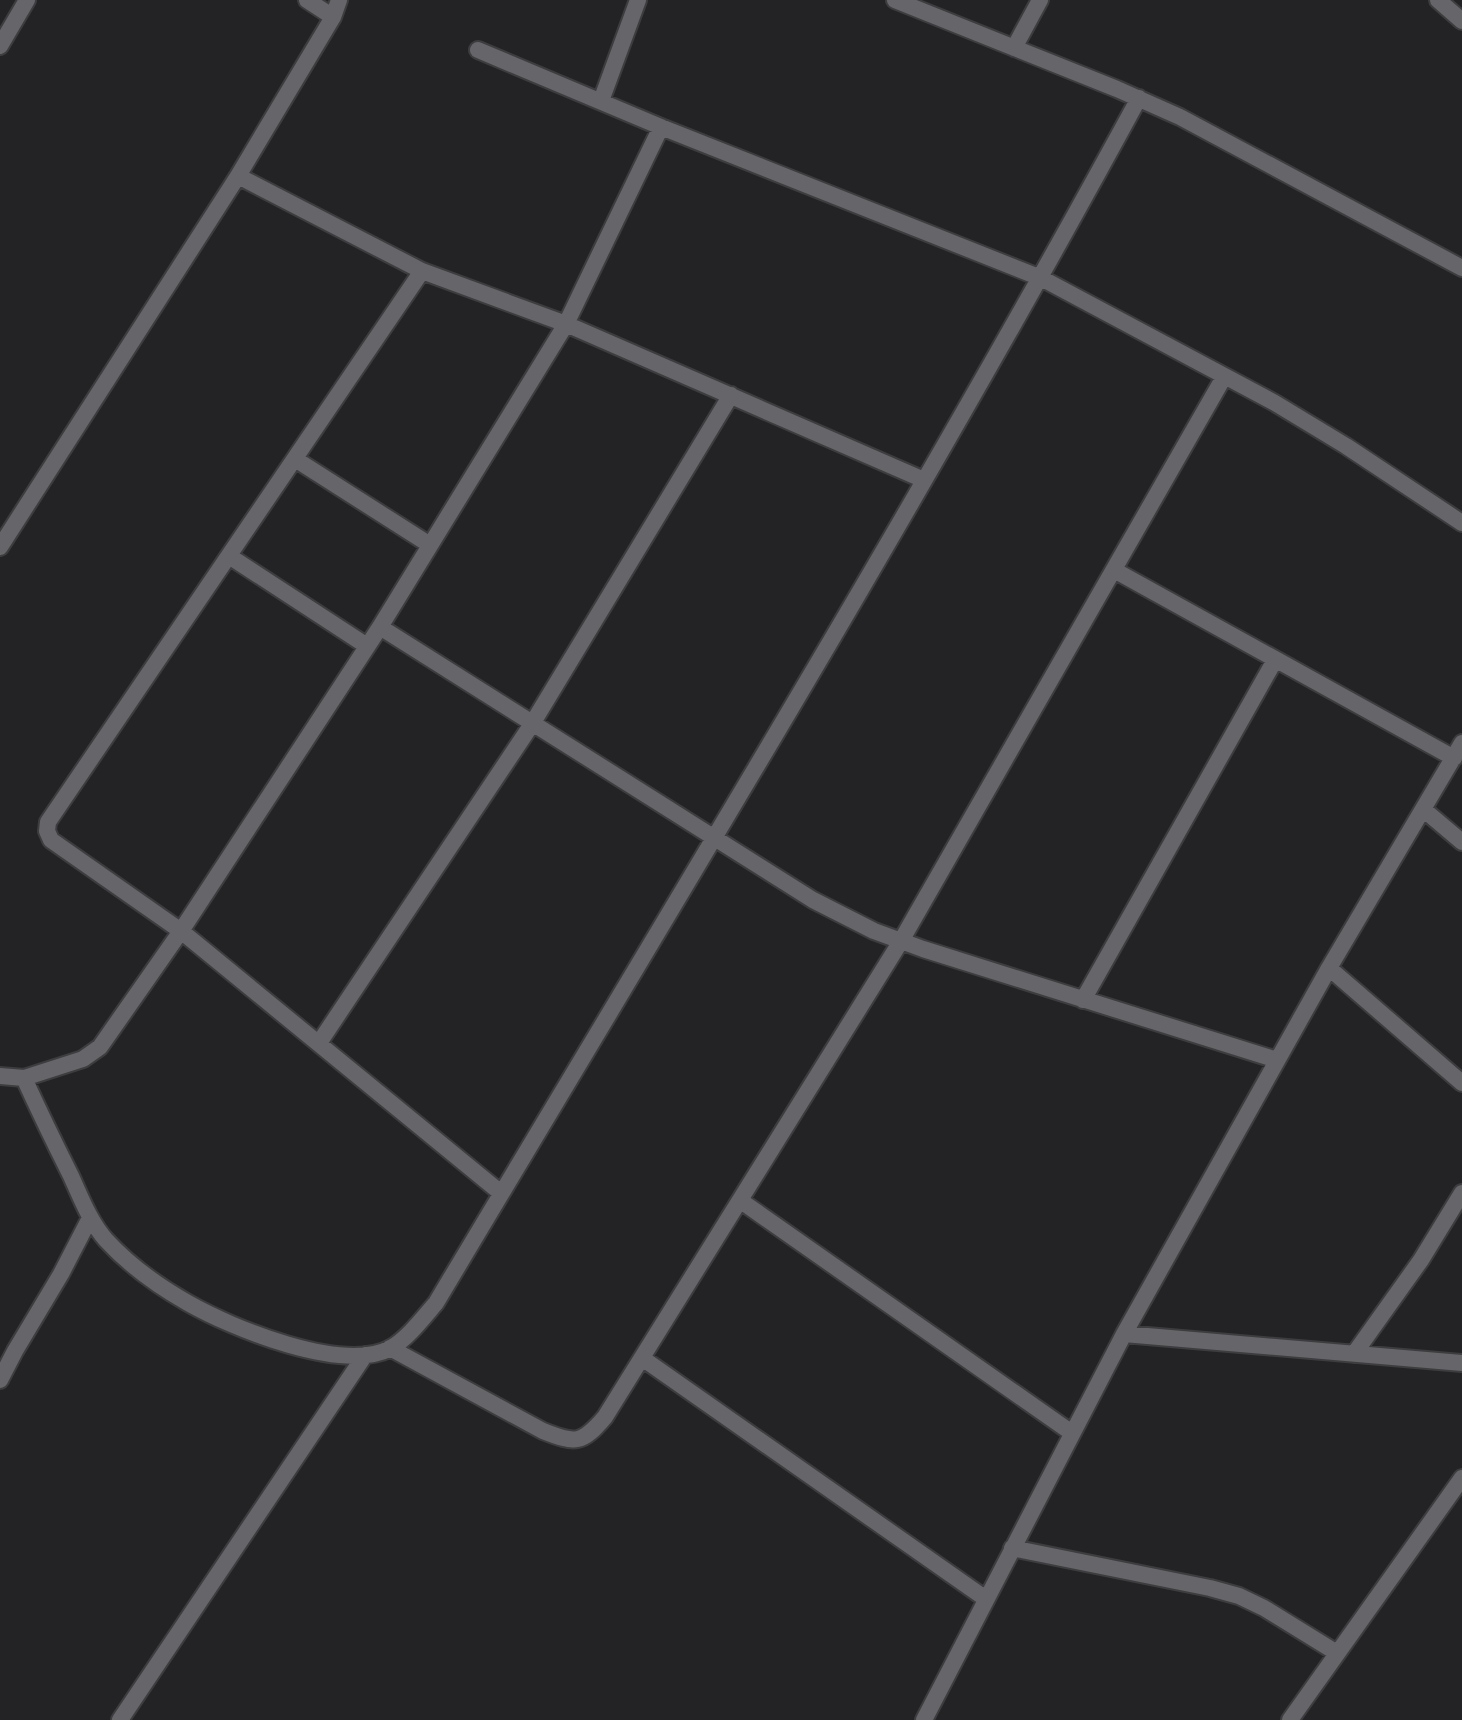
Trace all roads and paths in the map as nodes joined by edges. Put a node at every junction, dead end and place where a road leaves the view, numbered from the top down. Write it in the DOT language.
graph roads {
  1 [pos="27,0"];
  2 [pos="306,0"];
  3 [pos="339,0"];
  4 [pos="638,0"];
  5 [pos="895,0"];
  6 [pos="1040,0"];
  7 [pos="1438,0"];
  8 [pos="333,17"];
  9 [pos="1462,21"];
  10 [pos="0,46"];
  11 [pos="1014,48"];
  12 [pos="478,50"];
  13 [pos="1139,98"];
  14 [pos="601,101"];
  15 [pos="661,127"];
  16 [pos="238,176"];
  17 [pos="1460,262"];
  18 [pos="422,272"];
  19 [pos="1041,278"];
  20 [pos="566,324"];
  21 [pos="1224,377"];
  22 [pos="731,395"];
  23 [pos="295,459"];
  24 [pos="924,480"];
  25 [pos="1462,523"];
  26 [pos="430,545"];
  27 [pos="0,547"];
  28 [pos="229,556"];
  29 [pos="1114,570"];
  30 [pos="380,627"];
  31 [pos="367,646"];
  32 [pos="1275,660"];
  33 [pos="532,724"];
  34 [pos="1458,751"];
  35 [pos="1423,809"];
  36 [pos="713,838"];
  37 [pos="1462,842"];
  38 [pos="181,931"];
  39 [pos="901,941"];
  40 [pos="1329,968"];
  41 [pos="1083,999"];
  42 [pos="319,1043"];
  43 [pos="1277,1060"];
  44 [pos="0,1076"];
  45 [pos="24,1078"];
  46 [pos="1462,1083"];
  47 [pos="501,1193"];
  48 [pos="1462,1193"];
  49 [pos="741,1201"];
  50 [pos="90,1218"];
  51 [pos="1124,1334"];
  52 [pos="390,1348"];
  53 [pos="1354,1354"];
  54 [pos="365,1355"];
  55 [pos="642,1358"];
  56 [pos="1462,1363"];
  57 [pos="0,1380"];
  58 [pos="1072,1433"];
  59 [pos="1462,1478"];
  60 [pos="1012,1548"];
  61 [pos="986,1599"];
  62 [pos="1337,1653"];
  63 [pos="120,1720"];
  64 [pos="924,1720"];
  65 [pos="1290,1720"];
  1 -- 10 [label="street"];
  2 -- 8 [label="street"];
  3 -- 8 [label="street"];
  4 -- 14 [label="street"];
  5 -- 11 [label="street"];
  6 -- 11 [label="street"];
  7 -- 9 [label="street"];
  8 -- 16 [label="street"];
  11 -- 13 [label="street"];
  12 -- 14 [label="street"];
  13 -- 17 [label="street"];
  13 -- 19 [label="street"];
  14 -- 15 [label="street"];
  15 -- 19 [label="street"];
  15 -- 20 [label="street"];
  16 -- 18 [label="street"];
  16 -- 27 [label="street"];
  18 -- 20 [label="street"];
  18 -- 23 [label="street"];
  19 -- 21 [label="street"];
  19 -- 24 [label="street"];
  20 -- 22 [label="street"];
  20 -- 26 [label="street"];
  21 -- 25 [label="street"];
  21 -- 29 [label="street"];
  22 -- 24 [label="street"];
  22 -- 33 [label="street"];
  23 -- 26 [label="street"];
  23 -- 28 [label="street"];
  24 -- 36 [label="street"];
  26 -- 30 [label="street"];
  28 -- 31 [label="street"];
  28 -- 38 [label="street"];
  29 -- 32 [label="street"];
  29 -- 39 [label="street"];
  30 -- 31 [label="street"];
  30 -- 33 [label="street"];
  31 -- 38 [label="street"];
  32 -- 34 [label="street"];
  32 -- 41 [label="street"];
  33 -- 36 [label="street"];
  33 -- 42 [label="street"];
  34 -- 35 [label="street"];
  35 -- 37 [label="street"];
  35 -- 40 [label="street"];
  36 -- 39 [label="street"];
  36 -- 47 [label="street"];
  38 -- 42 [label="street"];
  38 -- 45 [label="street"];
  39 -- 41 [label="street"];
  39 -- 49 [label="street"];
  40 -- 43 [label="street"];
  40 -- 46 [label="street"];
  41 -- 43 [label="street"];
  42 -- 47 [label="street"];
  43 -- 51 [label="street"];
  44 -- 45 [label="street"];
  45 -- 50 [label="street"];
  47 -- 52 [label="street"];
  48 -- 53 [label="street"];
  49 -- 55 [label="street"];
  49 -- 58 [label="street"];
  50 -- 54 [label="street"];
  50 -- 57 [label="street"];
  51 -- 53 [label="street"];
  51 -- 58 [label="street"];
  52 -- 54 [label="street"];
  52 -- 55 [label="street"];
  53 -- 56 [label="street"];
  54 -- 63 [label="street"];
  55 -- 61 [label="street"];
  58 -- 60 [label="street"];
  59 -- 62 [label="street"];
  60 -- 61 [label="street"];
  60 -- 62 [label="street"];
  61 -- 64 [label="street"];
  62 -- 65 [label="street"];
}
